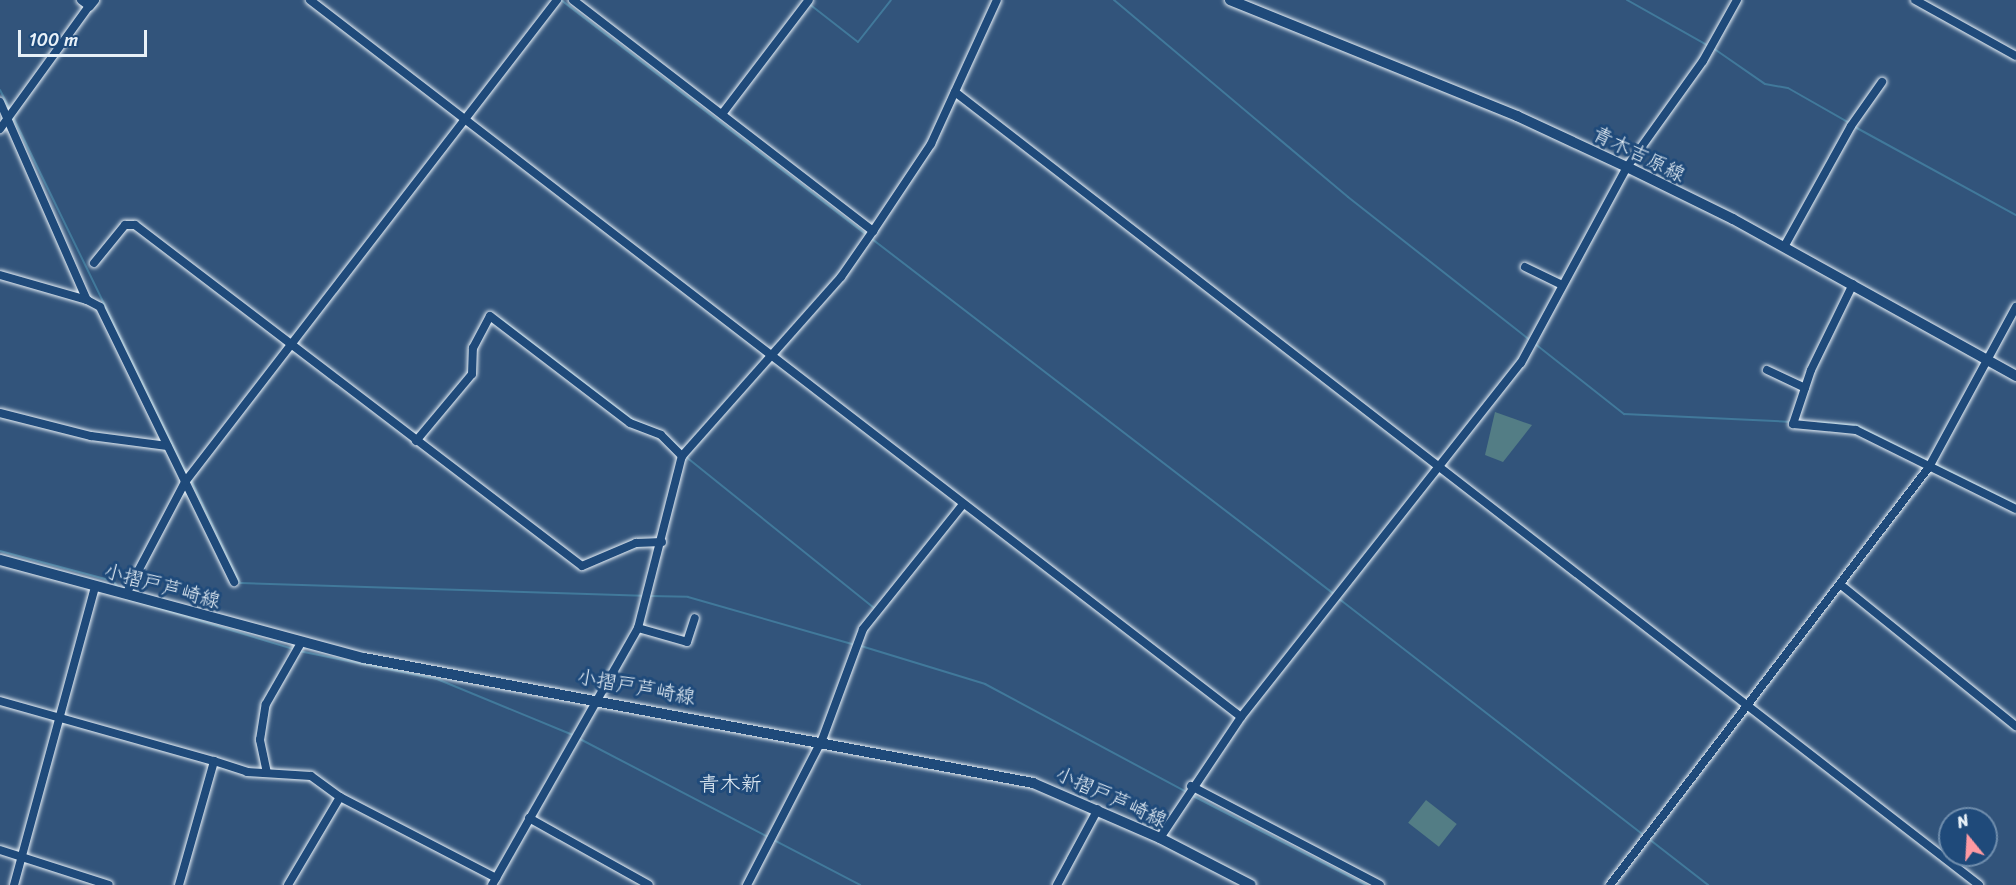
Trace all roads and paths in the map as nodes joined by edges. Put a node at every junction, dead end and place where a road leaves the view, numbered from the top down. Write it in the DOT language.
graph roads {
  1 [pos="310,0"];
  2 [pos="557,0"];
  3 [pos="573,0"];
  4 [pos="809,0"];
  5 [pos="997,0"];
  6 [pos="1737,0"];
  7 [pos="1915,0"];
  8 [pos="1238,1"];
  9 [pos="88,2"];
  10 [pos="2016,56"];
  11 [pos="1882,82"];
  12 [pos="955,92"];
  13 [pos="0,102"];
  14 [pos="722,114"];
  15 [pos="7,116"];
  16 [pos="465,119"];
  17 [pos="0,129"];
  18 [pos="1627,167"];
  19 [pos="873,231"];
  20 [pos="1784,247"];
  21 [pos="94,263"];
  22 [pos="1525,267"];
  23 [pos="0,275"];
  24 [pos="1853,284"];
  25 [pos="1562,285"];
  26 [pos="87,300"];
  27 [pos="2016,307"];
  28 [pos="291,343"];
  29 [pos="771,355"];
  30 [pos="1987,361"];
  31 [pos="1767,370"];
  32 [pos="2016,376"];
  33 [pos="1805,388"];
  34 [pos="0,413"];
  35 [pos="416,441"];
  36 [pos="167,446"];
  37 [pos="682,456"];
  38 [pos="1438,465"];
  39 [pos="1929,467"];
  40 [pos="185,482"];
  41 [pos="963,504"];
  42 [pos="2016,509"];
  43 [pos="662,542"];
  44 [pos="0,560"];
  45 [pos="234,582"];
  46 [pos="1842,585"];
  47 [pos="95,586"];
  48 [pos="126,594"];
  49 [pos="694,618"];
  50 [pos="638,628"];
  51 [pos="301,643"];
  52 [pos="597,698"];
  53 [pos="0,701"];
  54 [pos="1746,706"];
  55 [pos="1241,717"];
  56 [pos="57,718"];
  57 [pos="2016,726"];
  58 [pos="822,740"];
  59 [pos="213,761"];
  60 [pos="267,773"];
  61 [pos="1191,786"];
  62 [pos="340,797"];
  63 [pos="1098,809"];
  64 [pos="530,818"];
  65 [pos="1160,838"];
  66 [pos="0,850"];
  67 [pos="22,858"];
  68 [pos="494,882"];
  69 [pos="15,885"];
  70 [pos="109,885"];
  71 [pos="179,885"];
  72 [pos="288,885"];
  73 [pos="649,885"];
  74 [pos="747,885"];
  75 [pos="1057,885"];
  76 [pos="1251,885"];
  77 [pos="1380,885"];
  78 [pos="1610,885"];
  79 [pos="1979,885"];
  1 -- 16 [label="street"];
  2 -- 16 [label="street"];
  3 -- 14 [label="street"];
  4 -- 14 [label="street"];
  5 -- 12 [label="street"];
  6 -- 18 [label="street"];
  7 -- 10 [label="street"];
  8 -- 18 [label="main road, 青木吉原線"];
  9 -- 15 [label="street"];
  11 -- 20 [label="street"];
  12 -- 19 [label="street"];
  12 -- 38 [label="street"];
  13 -- 15 [label="street"];
  14 -- 19 [label="street"];
  15 -- 17 [label="street"];
  15 -- 26 [label="street"];
  16 -- 28 [label="street"];
  16 -- 29 [label="street"];
  18 -- 20 [label="main road, 青木吉原線"];
  18 -- 25 [label="street"];
  19 -- 29 [label="street"];
  20 -- 24 [label="main road, 青木吉原線"];
  21 -- 28 [label="street"];
  22 -- 25 [label="street"];
  23 -- 26 [label="street"];
  24 -- 30 [label="main road, 青木吉原線"];
  24 -- 33 [label="street"];
  25 -- 38 [label="street"];
  26 -- 36 [label="street"];
  27 -- 30 [label="street"];
  28 -- 35 [label="street"];
  28 -- 40 [label="street"];
  29 -- 37 [label="street"];
  29 -- 41 [label="street"];
  30 -- 32 [label="main road, 青木吉原線"];
  30 -- 39 [label="street"];
  31 -- 33 [label="street"];
  33 -- 39 [label="street"];
  34 -- 36 [label="street"];
  35 -- 37 [label="street"];
  35 -- 43 [label="street"];
  36 -- 40 [label="street"];
  37 -- 43 [label="street"];
  38 -- 54 [label="street"];
  38 -- 55 [label="street"];
  39 -- 42 [label="street"];
  39 -- 46 [label="street"];
  40 -- 45 [label="street"];
  40 -- 48 [label="street"];
  41 -- 55 [label="street"];
  41 -- 58 [label="street"];
  43 -- 50 [label="street"];
  44 -- 47 [label="main road, 小摺戸芦崎線"];
  46 -- 54 [label="street"];
  46 -- 57 [label="street"];
  47 -- 48 [label="main road, 小摺戸芦崎線"];
  47 -- 56 [label="street"];
  48 -- 51 [label="main road, 小摺戸芦崎線"];
  49 -- 50 [label="street"];
  50 -- 52 [label="street"];
  51 -- 52 [label="main road, 小摺戸芦崎線"];
  51 -- 60 [label="street"];
  52 -- 58 [label="main road, 小摺戸芦崎線"];
  52 -- 64 [label="street"];
  53 -- 56 [label="street"];
  54 -- 78 [label="street"];
  54 -- 79 [label="street"];
  55 -- 61 [label="street"];
  56 -- 59 [label="street"];
  56 -- 67 [label="street"];
  58 -- 63 [label="main road, 小摺戸芦崎線"];
  58 -- 74 [label="street"];
  59 -- 60 [label="street"];
  59 -- 71 [label="street"];
  60 -- 62 [label="street"];
  61 -- 65 [label="street"];
  61 -- 77 [label="street"];
  62 -- 68 [label="street"];
  62 -- 72 [label="street"];
  63 -- 65 [label="main road, 小摺戸芦崎線"];
  63 -- 75 [label="street"];
  64 -- 68 [label="street"];
  64 -- 73 [label="street"];
  65 -- 76 [label="main road, 小摺戸芦崎線"];
  66 -- 67 [label="street"];
  67 -- 69 [label="street"];
  67 -- 70 [label="street"];
}
